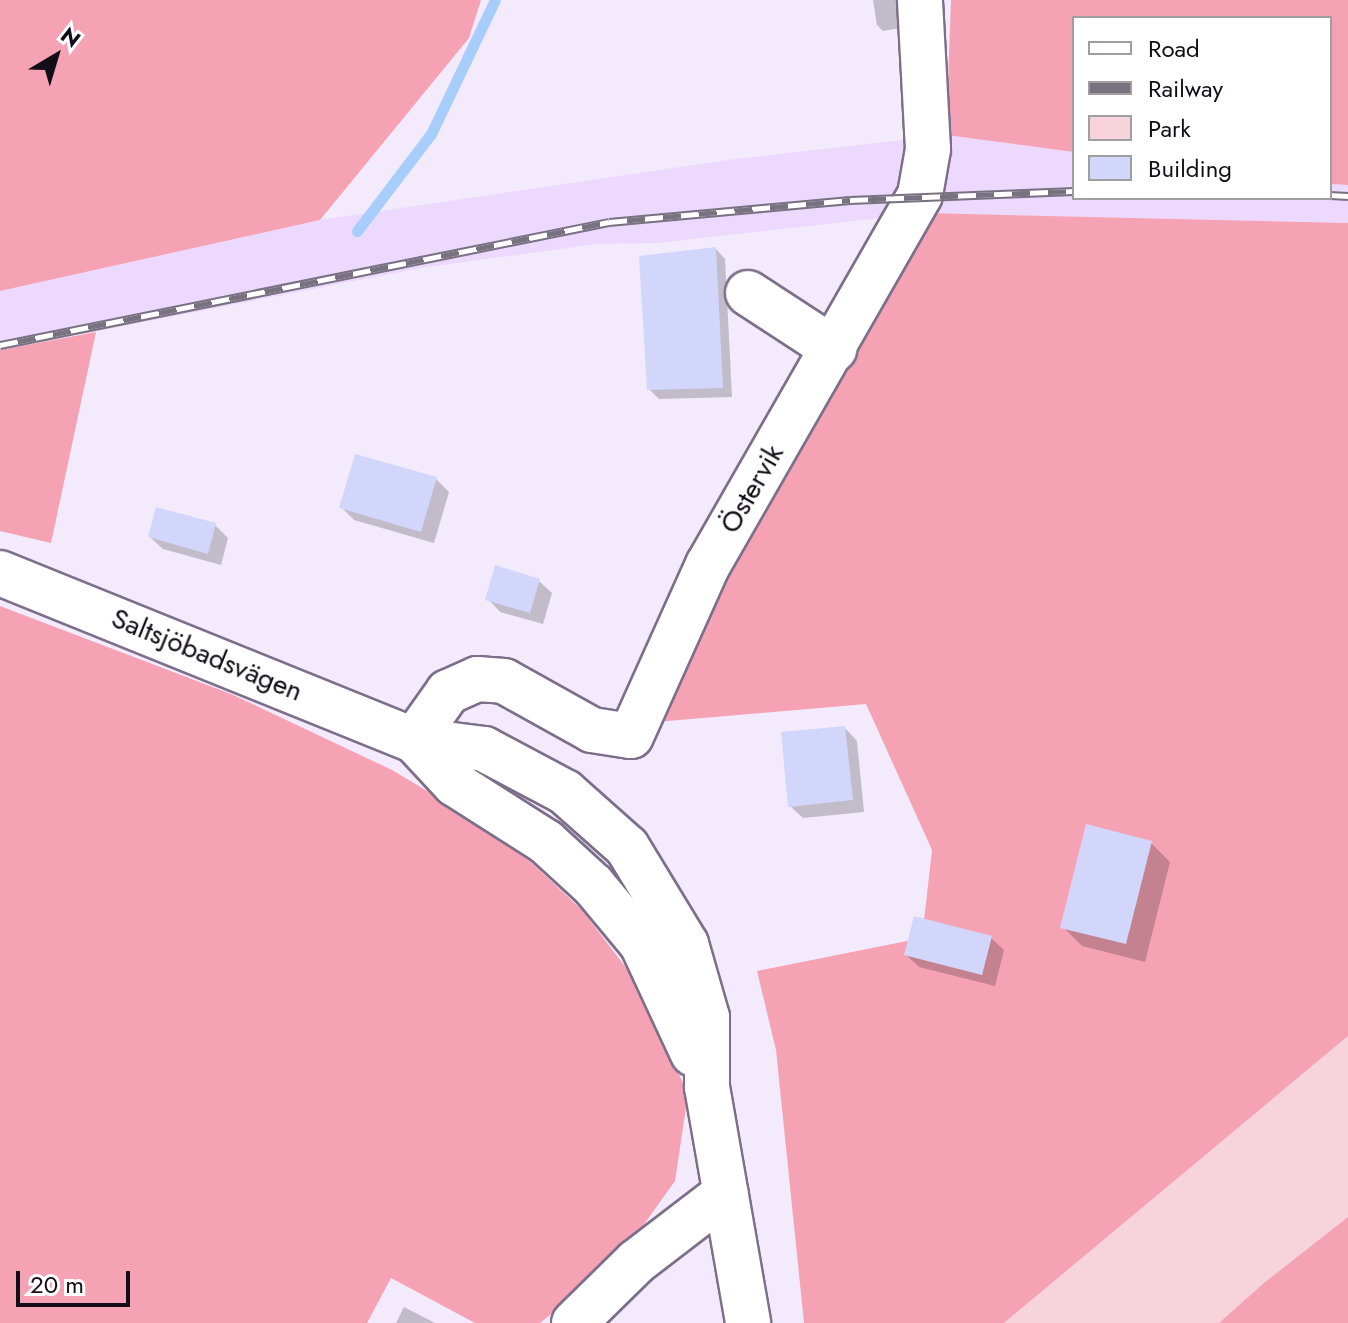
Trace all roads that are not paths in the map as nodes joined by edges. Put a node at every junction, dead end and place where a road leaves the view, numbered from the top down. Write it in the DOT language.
graph roads {
  1 [pos="920,0"];
  2 [pos="748,293"];
  3 [pos="834,349"];
  4 [pos="0,573"];
  5 [pos="414,740"];
  6 [pos="726,1193"];
  7 [pos="574,1323"];
  8 [pos="748,1323"];
  1 -- 3 [label="street, Östervik"];
  2 -- 3 [label="street"];
  3 -- 5 [label="street, Östervik"];
  4 -- 5 [label="street, Saltsjöbadsvägen"];
  5 -- 6 [label="street, Saltsjöbadsvägen"];
  6 -- 7 [label="street"];
  6 -- 8 [label="street, Saltsjöbadsvägen"];
}
